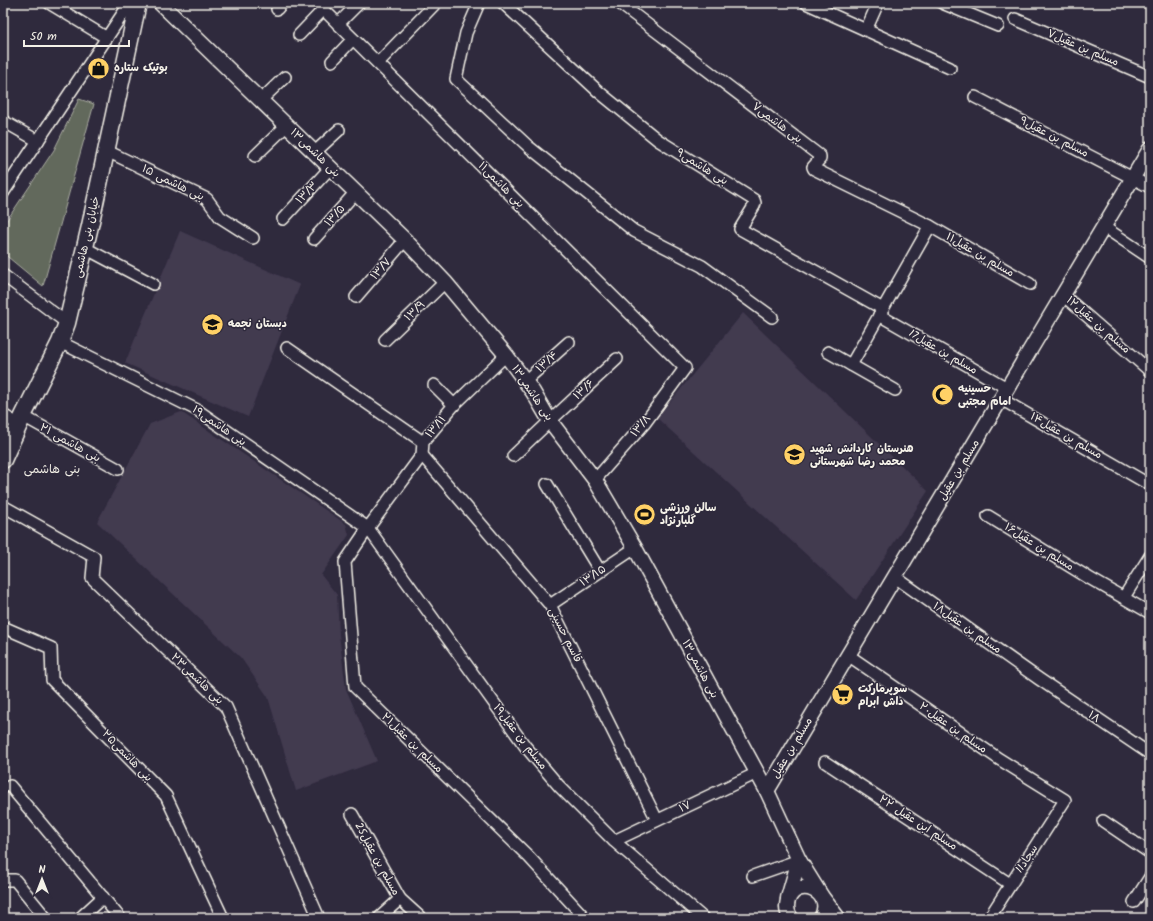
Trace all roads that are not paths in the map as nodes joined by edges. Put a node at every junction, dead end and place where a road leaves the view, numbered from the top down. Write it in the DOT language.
graph roads {
  1 [pos="49,3"];
  2 [pos="130,3"];
  3 [pos="138,3"];
  4 [pos="160,3"];
  5 [pos="358,3"];
  6 [pos="436,3"];
  7 [pos="479,3"];
  8 [pos="503,3"];
  9 [pos="619,3"];
  10 [pos="806,3"];
  11 [pos="878,3"];
  12 [pos="942,3"];
  13 [pos="320,6"];
  14 [pos="1015,20"];
  15 [pos="338,24"];
  16 [pos="998,26"];
  17 [pos="866,30"];
  18 [pos="299,35"];
  19 [pos="107,38"];
  20 [pos="353,39"];
  21 [pos="332,62"];
  22 [pos="378,63"];
  23 [pos="950,68"];
  24 [pos="285,77"];
  25 [pos="1150,77"];
  26 [pos="975,97"];
  27 [pos="261,100"];
  28 [pos="3,120"];
  29 [pos="287,125"];
  30 [pos="339,130"];
  31 [pos="38,141"];
  32 [pos="1150,149"];
  33 [pos="107,151"];
  34 [pos="315,152"];
  35 [pos="255,156"];
  36 [pos="331,168"];
  37 [pos="1133,178"];
  38 [pos="1150,187"];
  39 [pos="3,193"];
  40 [pos="355,193"];
  41 [pos="283,219"];
  42 [pos="930,226"];
  43 [pos="1104,227"];
  44 [pos="253,238"];
  45 [pos="314,239"];
  46 [pos="405,240"];
  47 [pos="85,248"];
  48 [pos="1150,258"];
  49 [pos="3,275"];
  50 [pos="445,282"];
  51 [pos="153,284"];
  52 [pos="1030,284"];
  53 [pos="1063,295"];
  54 [pos="356,297"];
  55 [pos="881,312"];
  56 [pos="772,317"];
  57 [pos="67,324"];
  58 [pos="385,340"];
  59 [pos="60,342"];
  60 [pos="570,342"];
  61 [pos="287,348"];
  62 [pos="828,352"];
  63 [pos="506,355"];
  64 [pos="617,359"];
  65 [pos="851,365"];
  66 [pos="685,368"];
  67 [pos="1150,371"];
  68 [pos="524,382"];
  69 [pos="434,385"];
  70 [pos="895,390"];
  71 [pos="1004,394"];
  72 [pos="454,405"];
  73 [pos="3,415"];
  74 [pos="21,420"];
  75 [pos="550,421"];
  76 [pos="423,442"];
  77 [pos="422,455"];
  78 [pos="513,456"];
  79 [pos="3,460"];
  80 [pos="118,469"];
  81 [pos="595,480"];
  82 [pos="547,484"];
  83 [pos="1150,485"];
  84 [pos="3,506"];
  85 [pos="988,516"];
  86 [pos="368,528"];
  87 [pos="635,548"];
  88 [pos="1150,556"];
  89 [pos="600,571"];
  90 [pos="895,577"];
  91 [pos="1124,597"];
  92 [pos="550,605"];
  93 [pos="1150,613"];
  94 [pos="3,627"];
  95 [pos="848,655"];
  96 [pos="1039,679"];
  97 [pos="1150,754"];
  98 [pos="825,762"];
  99 [pos="757,773"];
  100 [pos="10,786"];
  101 [pos="767,791"];
  102 [pos="1065,800"];
  103 [pos="352,814"];
  104 [pos="657,820"];
  105 [pos="1103,821"];
  106 [pos="614,841"];
  107 [pos="1150,853"];
  108 [pos="799,860"];
  109 [pos="753,876"];
  110 [pos="1150,877"];
  111 [pos="3,880"];
  112 [pos="1010,884"];
  113 [pos="103,897"];
  114 [pos="822,897"];
  115 [pos="400,900"];
  116 [pos="787,902"];
  117 [pos="1134,902"];
  118 [pos="46,918"];
  119 [pos="80,918"];
  120 [pos="120,918"];
  121 [pos="223,918"];
  122 [pos="319,918"];
  123 [pos="379,918"];
  124 [pos="421,918"];
  125 [pos="585,918"];
  126 [pos="702,918"];
  127 [pos="780,918"];
  128 [pos="791,918"];
  129 [pos="821,918"];
  130 [pos="838,918"];
  131 [pos="989,918"];
  1 -- 19 [label="street"];
  2 -- 19 [label="street"];
  3 -- 33 [label="main road, خیابان بنی هاشمی"];
  4 -- 27 [label="street, بنی هاشمی۱۳"];
  5 -- 15 [label="street"];
  6 -- 22 [label="street"];
  7 -- 56 [label="street"];
  8 -- 55 [label="street, بنی هاشمی۹"];
  9 -- 42 [label="street, بنی هاشمی۷"];
  10 -- 17 [label="street"];
  11 -- 17 [label="street"];
  12 -- 16 [label="street"];
  13 -- 15 [label="street, بنی هاشمی۱۱"];
  13 -- 18 [label="street"];
  14 -- 25 [label="street, مسلم بن عقیل۷"];
  15 -- 20 [label="street, بنی هاشمی۱۱"];
  17 -- 23 [label="street"];
  19 -- 31 [label="street"];
  20 -- 21 [label="street"];
  20 -- 22 [label="street, بنی هاشمی۱۱"];
  22 -- 66 [label="street, بنی هاشمی۱۱"];
  24 -- 27 [label="street"];
  26 -- 37 [label="street, مسلم بن عقیل۹"];
  27 -- 29 [label="street, بنی هاشمی۱۳"];
  28 -- 31 [label="street"];
  29 -- 34 [label="street, بنی هاشمی۱۳"];
  29 -- 35 [label="street"];
  30 -- 34 [label="street"];
  31 -- 39 [label="street"];
  32 -- 37 [label="street, مسلم بن عقیل"];
  33 -- 44 [label="street, ۱۵ بنی هاشمی"];
  33 -- 47 [label="main road, خیابان بنی هاشمی"];
  34 -- 36 [label="street, بنی هاشمی۱۳"];
  36 -- 40 [label="street, بنی هاشمی۱۳"];
  36 -- 41 [label="street, ۱۳/۳"];
  37 -- 38 [label="street, مسلم بن عقیل۹"];
  37 -- 43 [label="street, مسلم بن عقیل"];
  40 -- 45 [label="street, ۱۳/۵"];
  40 -- 46 [label="street, بنی هاشمی۱۳"];
  42 -- 52 [label="street, مسلم بن عقیل۱۱"];
  42 -- 55 [label="street"];
  43 -- 48 [label="street"];
  43 -- 53 [label="street, مسلم بن عقیل"];
  46 -- 50 [label="street, بنی هاشمی۱۳"];
  46 -- 54 [label="street, ۱۳/۷"];
  47 -- 51 [label="street"];
  47 -- 57 [label="main road, خیابان بنی هاشمی"];
  49 -- 57 [label="street"];
  50 -- 58 [label="street, ۱۳/۹"];
  50 -- 63 [label="street, بنی هاشمی۱۳"];
  53 -- 67 [label="street, مسلم بن عقیل۱۲"];
  53 -- 71 [label="street, مسلم بن عقیل"];
  55 -- 65 [label="street"];
  55 -- 71 [label="street, مسلم بن عقیل17"];
  57 -- 59 [label="main road, خیابان بنی هاشمی"];
  59 -- 74 [label="main road, خیابان بنی هاشمی"];
  59 -- 86 [label="street, بنی هاشمی۱۹"];
  60 -- 68 [label="street, ۱۳/۴"];
  61 -- 76 [label="street"];
  62 -- 65 [label="street"];
  63 -- 68 [label="street, بنی هاشمی۱۳"];
  63 -- 72 [label="street, ۱۳/۱۱"];
  64 -- 75 [label="street, ۱۳/۶"];
  65 -- 70 [label="street"];
  66 -- 81 [label="street, ۱۳/۸"];
  68 -- 75 [label="street, بنی هاشمی۱۳"];
  69 -- 72 [label="street"];
  71 -- 83 [label="street, مسلم بن عقیل۱۴"];
  71 -- 90 [label="street, مسلم بن عقیل"];
  72 -- 76 [label="street, ۱۳/۱۱"];
  73 -- 74 [label="street, بنی هاشمی ۲۱"];
  74 -- 79 [label="main road, خیابان بنی هاشمی"];
  74 -- 80 [label="street, بنی هاشمی ۲۱"];
  75 -- 78 [label="street, ۱۳/۶"];
  75 -- 81 [label="street, بنی هاشمی۱۳"];
  76 -- 77 [label="street, ۱۳/۱۱"];
  77 -- 86 [label="street"];
  77 -- 92 [label="street, قاسم حسینی"];
  81 -- 87 [label="street, بنی هاشمی۱۳"];
  82 -- 89 [label="street"];
  84 -- 122 [label="street, بنی هاشمی۲۳"];
  85 -- 91 [label="street, مسلم بن عقیل۱۶"];
  86 -- 106 [label="street, مسلم بن عقیل۱۹"];
  86 -- 125 [label="street, مسلم بن عقیل۲۱"];
  87 -- 89 [label="street, ۱۳/۱۵"];
  87 -- 99 [label="street, بنی هاشمی۱۳"];
  88 -- 91 [label="street"];
  89 -- 92 [label="street, ۱۳/۱۵"];
  90 -- 95 [label="street, مسلم بن عقیل"];
  90 -- 96 [label="street, مسلم بن عقیل۱۸"];
  91 -- 93 [label="street, مسلم بن عقیل۱۶"];
  92 -- 104 [label="street, قاسم حسینی"];
  94 -- 121 [label="street, بنی هاشمی۲۵"];
  95 -- 101 [label="street, مسلم بن عقیل"];
  95 -- 102 [label="street, مسلم بن عقیل۲۰"];
  96 -- 97 [label="street, ۱۸"];
  98 -- 112 [label="street, مسلم ابن عقیل ۲۲"];
  99 -- 101 [label="street, بنی هاشمی۱۳"];
  99 -- 104 [label="street, ۱۷"];
  100 -- 113 [label="street"];
  101 -- 108 [label="street, بنی هاشمی۱۳"];
  102 -- 112 [label="street, 11سجاد"];
  103 -- 115 [label="street, مسلم بن عقیل25"];
  104 -- 106 [label="street, ۱۷"];
  105 -- 107 [label="street"];
  106 -- 126 [label="street, مسلم بن عقیل۱۹"];
  108 -- 109 [label="street"];
  108 -- 114 [label="street, بنی هاشمی۱۳"];
  108 -- 116 [label="street"];
  110 -- 117 [label="street"];
  111 -- 118 [label="street"];
  112 -- 131 [label="street, 11سجاد"];
  113 -- 119 [label="street"];
  113 -- 120 [label="street"];
  114 -- 116 [label="street"];
  114 -- 129 [label="street"];
  114 -- 130 [label="street, بنی هاشمی۱۳"];
  115 -- 123 [label="street"];
  115 -- 124 [label="street, مسلم بن عقیل25"];
  116 -- 127 [label="street"];
  116 -- 128 [label="street"];
}
